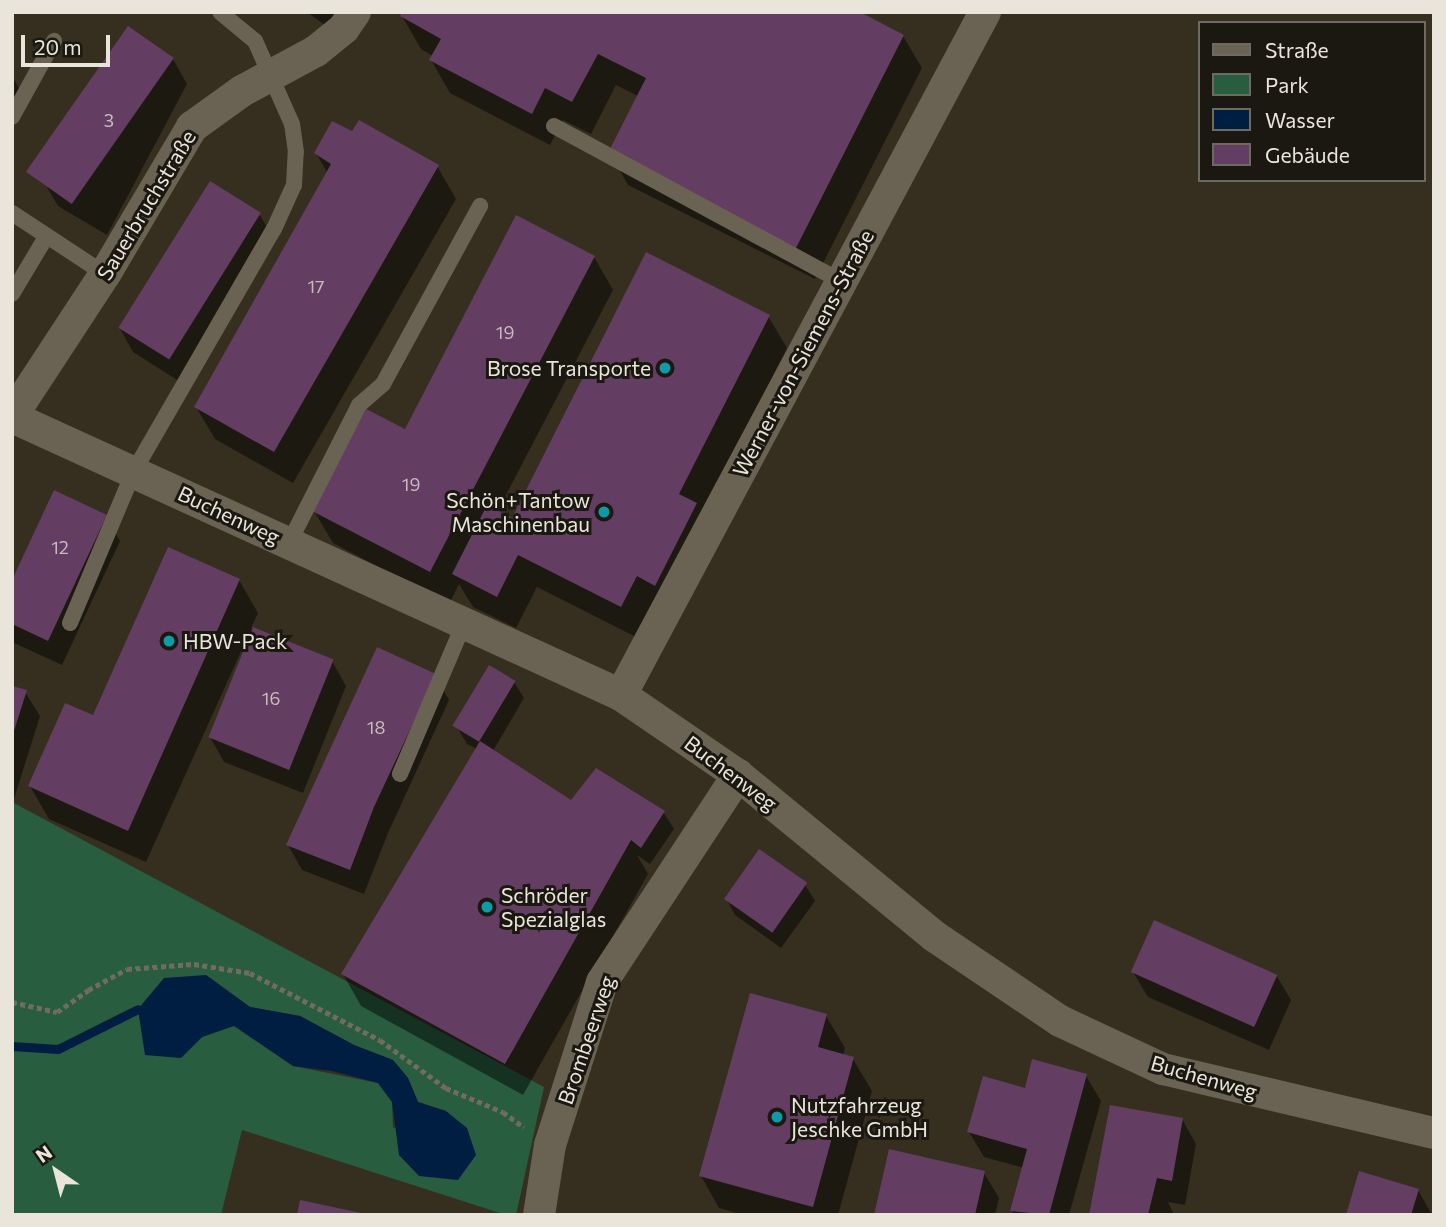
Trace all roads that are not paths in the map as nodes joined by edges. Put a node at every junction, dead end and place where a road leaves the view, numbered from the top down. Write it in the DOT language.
graph roads {
  1 [pos="220,12"];
  2 [pos="355,12"];
  3 [pos="985,12"];
  4 [pos="54,41"];
  5 [pos="269,77"];
  6 [pos="12,117"];
  7 [pos="554,126"];
  8 [pos="480,206"];
  9 [pos="12,213"];
  10 [pos="46,237"];
  11 [pos="105,274"];
  12 [pos="841,281"];
  13 [pos="12,294"];
  14 [pos="12,417"];
  15 [pos="134,471"];
  16 [pos="289,542"];
  17 [pos="464,622"];
  18 [pos="70,623"];
  19 [pos="621,695"];
  20 [pos="400,774"];
  21 [pos="738,775"];
  22 [pos="1434,1133"];
  23 [pos="539,1215"];
  1 -- 5 [label="lane"];
  2 -- 5 [label="street, Sauerbruchstraße"];
  3 -- 12 [label="street, Werner-von-Siemens-Straße"];
  4 -- 6 [label="lane"];
  5 -- 11 [label="street, Sauerbruchstraße"];
  5 -- 15 [label="lane"];
  7 -- 12 [label="lane"];
  8 -- 16 [label="lane"];
  9 -- 10 [label="lane"];
  10 -- 11 [label="lane"];
  10 -- 13 [label="lane"];
  11 -- 14 [label="street, Sauerbruchstraße"];
  12 -- 19 [label="street, Werner-von-Siemens-Straße"];
  14 -- 15 [label="street, Buchenweg"];
  15 -- 16 [label="street, Buchenweg"];
  15 -- 18 [label="lane"];
  16 -- 17 [label="street, Buchenweg"];
  17 -- 19 [label="street, Buchenweg"];
  17 -- 20 [label="lane"];
  19 -- 21 [label="street, Buchenweg"];
  21 -- 22 [label="street, Buchenweg"];
  21 -- 23 [label="street, Brombeerweg"];
}
